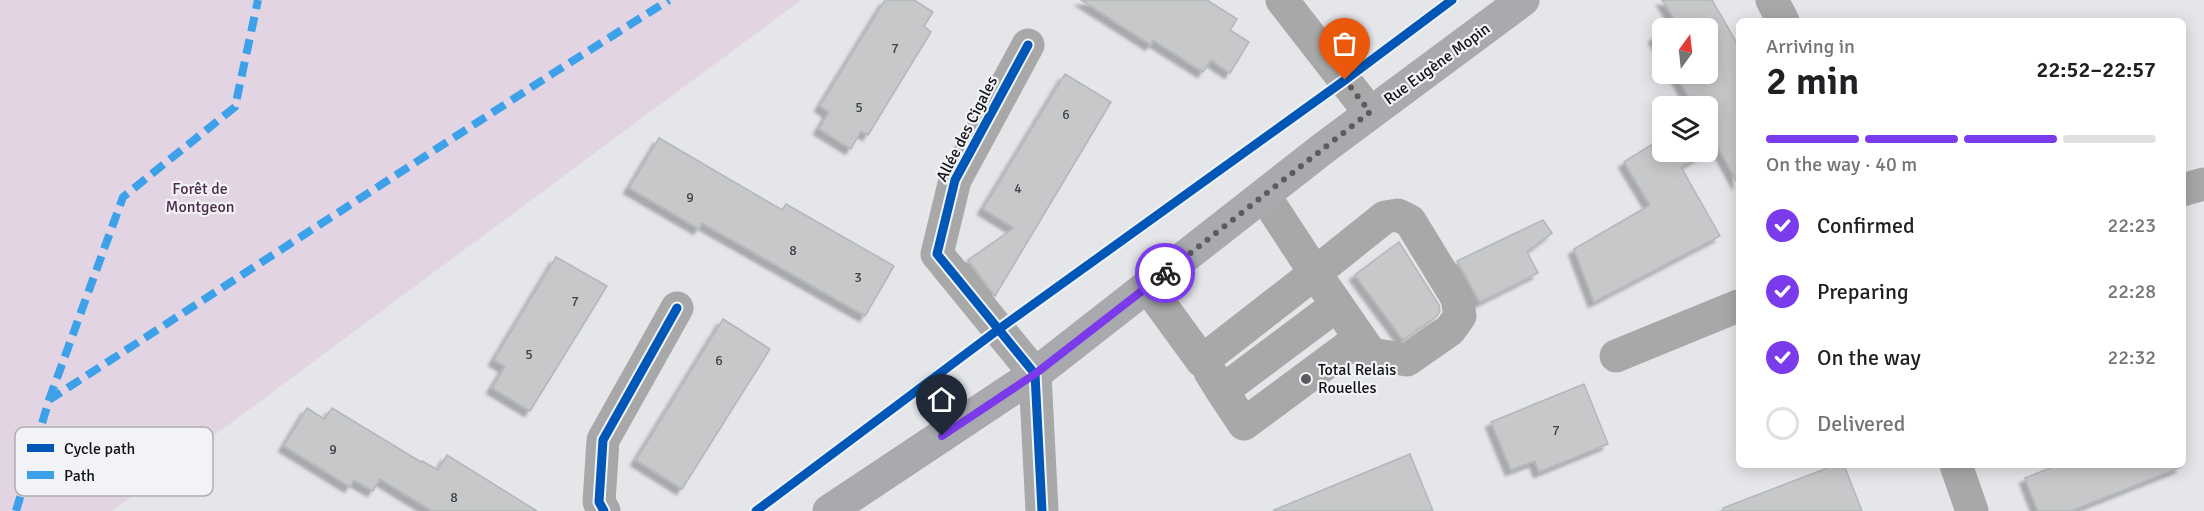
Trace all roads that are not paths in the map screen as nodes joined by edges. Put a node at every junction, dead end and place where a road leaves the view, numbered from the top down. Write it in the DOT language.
graph roads {
  1 [pos="1282,0"];
  2 [pos="1523,0"];
  3 [pos="1772,0"];
  4 [pos="1781,18"];
  5 [pos="1028,45"];
  6 [pos="1370,112"];
  7 [pos="2204,184"];
  8 [pos="2186,189"];
  9 [pos="1264,195"];
  10 [pos="1315,273"];
  11 [pos="1148,286"];
  12 [pos="1337,305"];
  13 [pos="1736,307"];
  14 [pos="677,308"];
  15 [pos="1360,338"];
  16 [pos="1616,356"];
  17 [pos="1202,361"];
  18 [pos="1035,374"];
  19 [pos="1222,391"];
  20 [pos="1957,468"];
  21 [pos="604,511"];
  22 [pos="829,511"];
  23 [pos="1042,511"];
  24 [pos="1972,511"];
  1 -- 6 [label="street"];
  2 -- 6 [label="main road, Rue Eugène Mopin"];
  3 -- 4 [label="street"];
  5 -- 18 [label="street, Allée des Cigales"];
  6 -- 9 [label="main road, Rue Eugène Mopin"];
  7 -- 8 [label="street"];
  9 -- 10 [label="street"];
  9 -- 11 [label="main road, Rue Eugène Mopin"];
  10 -- 12 [label="street"];
  10 -- 15 [label="street"];
  10 -- 17 [label="street"];
  11 -- 17 [label="street"];
  11 -- 18 [label="main road, Rue Eugène Mopin"];
  12 -- 15 [label="street"];
  12 -- 19 [label="street"];
  13 -- 16 [label="street"];
  14 -- 21 [label="street"];
  15 -- 19 [label="street"];
  17 -- 19 [label="street"];
  18 -- 22 [label="main road, Rue Eugène Mopin"];
  18 -- 23 [label="street"];
  20 -- 24 [label="street"];
}
